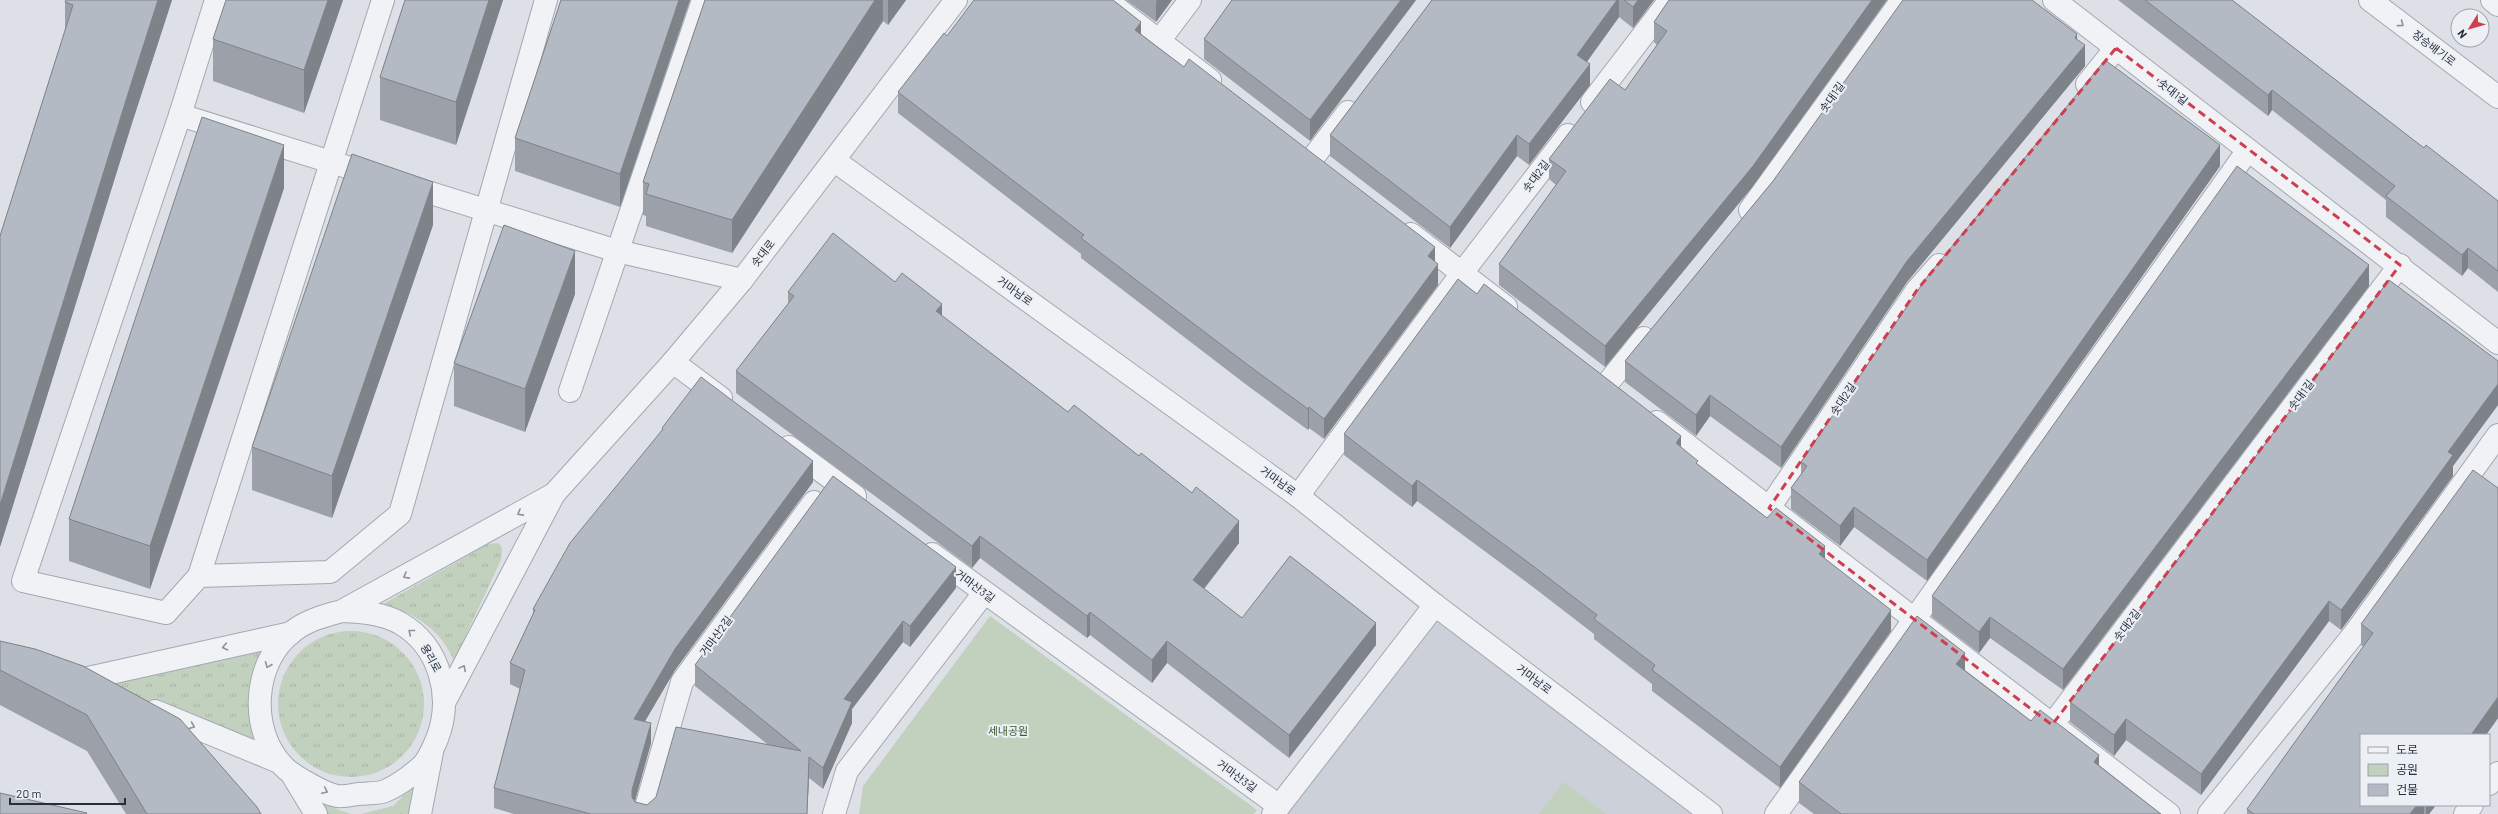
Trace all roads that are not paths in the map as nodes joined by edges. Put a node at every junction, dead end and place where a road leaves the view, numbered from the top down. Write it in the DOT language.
graph roads {
  1 [pos="216,0"];
  2 [pos="383,0"];
  3 [pos="546,0"];
  4 [pos="703,0"];
  5 [pos="956,0"];
  6 [pos="1106,0"];
  7 [pos="1190,0"];
  8 [pos="1670,0"];
  9 [pos="1902,0"];
  10 [pos="2054,0"];
  11 [pos="2370,0"];
  12 [pos="2492,0"];
  13 [pos="2498,5"];
  14 [pos="1159,41"];
  15 [pos="2116,48"];
  16 [pos="1226,93"];
  17 [pos="1360,95"];
  18 [pos="2077,97"];
  19 [pos="2498,97"];
  20 [pos="180,115"];
  21 [pos="1294,145"];
  22 [pos="2248,150"];
  23 [pos="1312,159"];
  24 [pos="835,161"];
  25 [pos="332,162"];
  26 [pos="1331,173"];
  27 [pos="487,210"];
  28 [pos="1394,221"];
  29 [pos="1738,225"];
  30 [pos="1952,248"];
  31 [pos="617,251"];
  32 [pos="2400,266"];
  33 [pos="1462,273"];
  34 [pos="742,280"];
  35 [pos="1525,321"];
  36 [pos="1657,323"];
  37 [pos="2498,343"];
  38 [pos="673,362"];
  39 [pos="1588,369"];
  40 [pos="1607,384"];
  41 [pos="570,391"];
  42 [pos="736,409"];
  43 [pos="2498,435"];
  44 [pos="774,436"];
  45 [pos="831,478"];
  46 [pos="554,494"];
  47 [pos="1298,496"];
  48 [pos="869,507"];
  49 [pos="1768,508"];
  50 [pos="2202,525"];
  51 [pos="914,540"];
  52 [pos="199,576"];
  53 [pos="984,593"];
  54 [pos="1435,605"];
  55 [pos="342,611"];
  56 [pos="1914,620"];
  57 [pos="291,633"];
  58 [pos="57,676"];
  59 [pos="79,680"];
  60 [pos="114,694"];
  61 [pos="136,703"];
  62 [pos="444,703"];
  63 [pos="2052,725"];
  64 [pos="433,748"];
  65 [pos="286,769"];
  66 [pos="2498,772"];
  67 [pos="2490,783"];
  68 [pos="2471,806"];
  69 [pos="1276,810"];
  70 [pos="316,814"];
  71 [pos="420,814"];
  72 [pos="644,814"];
  73 [pos="834,814"];
  74 [pos="1711,814"];
  75 [pos="1776,814"];
  76 [pos="2169,814"];
  77 [pos="2209,814"];
  78 [pos="2465,814"];
  1 -- 20 [label="street"];
  2 -- 25 [label="street"];
  3 -- 27 [label="street"];
  4 -- 31 [label="street"];
  5 -- 24 [label="street, 솟대로"];
  6 -- 14 [label="street"];
  7 -- 14 [label="street"];
  8 -- 33 [label="street, 솟대2길"];
  9 -- 29 [label="street, 솟대1길"];
  10 -- 15 [label="street, 솟대1길"];
  11 -- 19 [label="street, 장승배기로, one-way"];
  12 -- 13 [label="street"];
  14 -- 16 [label="street"];
  15 -- 18 [label="street"];
  15 -- 22 [label="street, 솟대1길"];
  17 -- 23 [label="street"];
  20 -- 25 [label="street"];
  20 -- 52 [label="street"];
  21 -- 23 [label="street"];
  22 -- 32 [label="street, 솟대1길"];
  22 -- 56 [label="street"];
  23 -- 26 [label="street"];
  24 -- 34 [label="street, 솟대로"];
  24 -- 47 [label="street, 거마남로"];
  25 -- 27 [label="street"];
  25 -- 52 [label="street"];
  27 -- 31 [label="street"];
  27 -- 52 [label="street"];
  28 -- 33 [label="street"];
  30 -- 49 [label="street, 솟대2길"];
  31 -- 34 [label="street"];
  31 -- 41 [label="street"];
  32 -- 37 [label="street, 솟대1길"];
  32 -- 50 [label="street, 솟대1길"];
  33 -- 35 [label="street"];
  33 -- 47 [label="street, 솟대2길"];
  34 -- 38 [label="street, 솟대로"];
  36 -- 40 [label="street"];
  38 -- 42 [label="street"];
  38 -- 46 [label="street, 솟대로"];
  39 -- 40 [label="street"];
  40 -- 49 [label="street"];
  43 -- 77 [label="street"];
  44 -- 45 [label="street"];
  45 -- 48 [label="street"];
  45 -- 72 [label="street, 거마산2길"];
  46 -- 55 [label="street, one-way"];
  62 -- 46 [label="street, one-way"];
  47 -- 54 [label="street, 거마남로"];
  49 -- 56 [label="street"];
  50 -- 63 [label="street, 솟대2길"];
  51 -- 53 [label="street, 거마산3길"];
  53 -- 69 [label="street, 거마산3길"];
  53 -- 73 [label="street"];
  54 -- 69 [label="street"];
  54 -- 74 [label="street, 거마남로"];
  55 -- 57 [label="street, 용리로"];
  62 -- 55 [label="street, 용리로, one-way"];
  56 -- 63 [label="street"];
  56 -- 75 [label="street"];
  57 -- 59 [label="street, one-way"];
  57 -- 65 [label="street, 용리로, one-way"];
  58 -- 59 [label="street"];
  59 -- 60 [label="street"];
  61 -- 65 [label="street, 용리로, one-way"];
  62 -- 64 [label="street, 용리로"];
  63 -- 76 [label="street"];
  65 -- 64 [label="street, 용리로, one-way"];
  64 -- 71 [label="street"];
  65 -- 70 [label="street, 용리로"];
  66 -- 67 [label="street"];
  68 -- 78 [label="street"];
}
